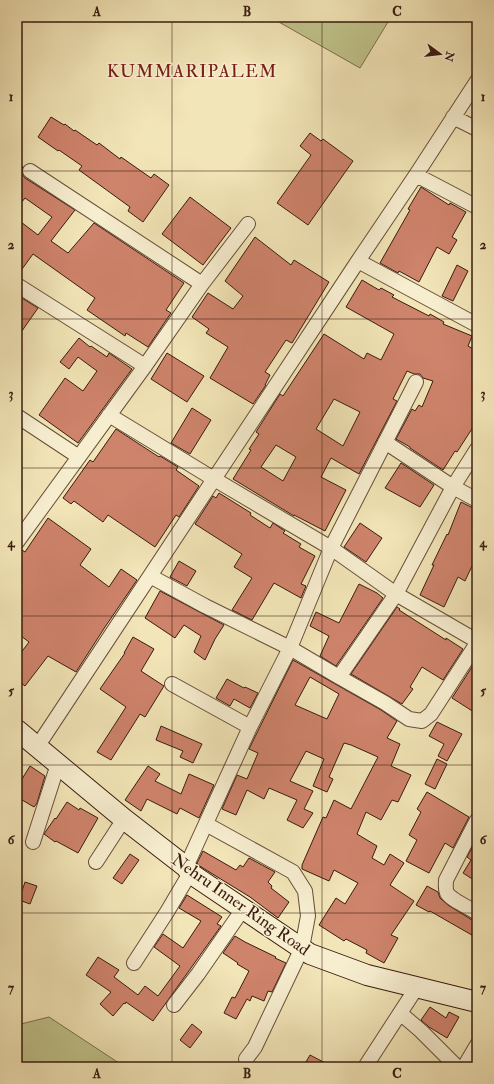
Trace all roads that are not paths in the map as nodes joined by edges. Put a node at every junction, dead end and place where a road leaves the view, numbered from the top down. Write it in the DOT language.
graph roads {
  1 [pos="477,81"];
  2 [pos="453,117"];
  3 [pos="477,129"];
  4 [pos="30,171"];
  5 [pos="416,175"];
  6 [pos="477,207"];
  7 [pos="248,224"];
  8 [pos="358,261"];
  9 [pos="202,284"];
  10 [pos="17,285"];
  11 [pos="477,325"];
  12 [pos="145,366"];
  13 [pos="416,382"];
  14 [pos="109,414"];
  15 [pos="17,416"];
  16 [pos="385,442"];
  17 [pos="477,449"];
  18 [pos="79,457"];
  19 [pos="214,479"];
  20 [pos="453,488"];
  21 [pos="477,500"];
  22 [pos="17,542"];
  23 [pos="331,548"];
  24 [pos="150,576"];
  25 [pos="396,594"];
  26 [pos="477,642"];
  27 [pos="290,648"];
  28 [pos="339,677"];
  29 [pos="172,684"];
  30 [pos="250,726"];
  31 [pos="17,730"];
  32 [pos="37,747"];
  33 [pos="58,764"];
  34 [pos="124,819"];
  35 [pos="477,820"];
  36 [pos="206,824"];
  37 [pos="33,842"];
  38 [pos="96,862"];
  39 [pos="188,870"];
  40 [pos="243,909"];
  41 [pos="477,913"];
  42 [pos="302,948"];
  43 [pos="134,963"];
  44 [pos="417,987"];
  45 [pos="477,1002"];
  46 [pos="174,1005"];
  47 [pos="400,1013"];
  48 [pos="477,1045"];
  49 [pos="246,1059"];
  50 [pos="365,1067"];
  51 [pos="457,1067"];
  52 [pos="464,1067"];
  1 -- 2 [label="street"];
  2 -- 3 [label="street"];
  2 -- 5 [label="street"];
  4 -- 9 [label="street"];
  5 -- 6 [label="street"];
  5 -- 8 [label="street"];
  7 -- 9 [label="street"];
  8 -- 11 [label="street"];
  8 -- 19 [label="street"];
  9 -- 12 [label="street"];
  10 -- 12 [label="street"];
  12 -- 14 [label="street"];
  13 -- 16 [label="street"];
  14 -- 18 [label="street"];
  14 -- 19 [label="street"];
  15 -- 18 [label="street"];
  16 -- 20 [label="street"];
  16 -- 23 [label="street"];
  17 -- 20 [label="street"];
  18 -- 22 [label="street"];
  19 -- 23 [label="street"];
  19 -- 24 [label="street"];
  20 -- 21 [label="street"];
  20 -- 25 [label="street"];
  23 -- 25 [label="street"];
  23 -- 27 [label="street"];
  24 -- 27 [label="street"];
  24 -- 32 [label="street"];
  25 -- 26 [label="street"];
  25 -- 28 [label="street"];
  26 -- 28 [label="street"];
  27 -- 28 [label="street"];
  27 -- 30 [label="street"];
  29 -- 30 [label="street"];
  30 -- 36 [label="street"];
  31 -- 32 [label="street, Nehru Inner Ring Road"];
  32 -- 33 [label="street, Nehru Inner Ring Road"];
  33 -- 34 [label="street, Nehru Inner Ring Road"];
  33 -- 37 [label="street"];
  34 -- 38 [label="street"];
  34 -- 39 [label="street, Nehru Inner Ring Road"];
  35 -- 41 [label="street"];
  36 -- 39 [label="street"];
  36 -- 42 [label="street"];
  39 -- 40 [label="street, Nehru Inner Ring Road"];
  39 -- 43 [label="street"];
  40 -- 42 [label="street, Nehru Inner Ring Road"];
  40 -- 46 [label="street"];
  42 -- 44 [label="street, Nehru Inner Ring Road"];
  42 -- 49 [label="street"];
  44 -- 45 [label="street, Nehru Inner Ring Road"];
  44 -- 47 [label="street"];
  47 -- 50 [label="street"];
  47 -- 51 [label="street"];
  48 -- 52 [label="street"];
}
